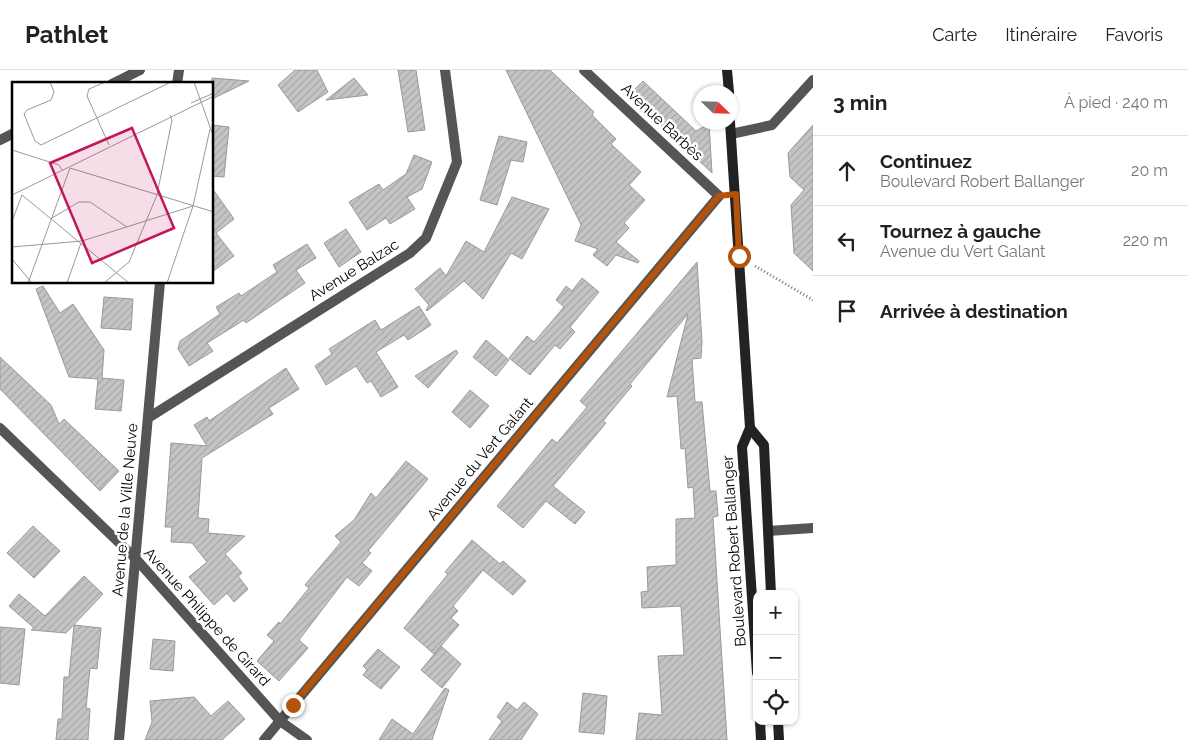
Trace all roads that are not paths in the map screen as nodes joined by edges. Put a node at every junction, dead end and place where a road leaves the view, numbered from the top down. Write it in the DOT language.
graph roads {
  1 [pos="140,70"];
  2 [pos="445,70"];
  3 [pos="584,70"];
  4 [pos="727,70"];
  5 [pos="813,80"];
  6 [pos="116,82"];
  7 [pos="728,85"];
  8 [pos="731,130"];
  9 [pos="12,134"];
  10 [pos="731,134"];
  11 [pos="0,140"];
  12 [pos="736,194"];
  13 [pos="719,196"];
  14 [pos="160,284"];
  15 [pos="148,418"];
  16 [pos="0,428"];
  17 [pos="750,428"];
  18 [pos="813,528"];
  19 [pos="768,531"];
  20 [pos="136,559"];
  21 [pos="771,590"];
  22 [pos="754,635"];
  23 [pos="280,721"];
  24 [pos="760,725"];
  25 [pos="778,725"];
  26 [pos="119,740"];
  27 [pos="264,740"];
  28 [pos="307,740"];
  29 [pos="761,740"];
  30 [pos="778,740"];
  1 -- 6 [label="street"];
  2 -- 15 [label="street, Avenue Balzac"];
  3 -- 13 [label="street, Avenue Barbès"];
  4 -- 7 [label="main road"];
  5 -- 10 [label="street"];
  8 -- 10 [label="main road, Boulevard Robert Ballanger"];
  9 -- 11 [label="street"];
  10 -- 12 [label="main road, Boulevard Robert Ballanger"];
  12 -- 13 [label="street"];
  12 -- 17 [label="main road, Boulevard Robert Ballanger"];
  13 -- 23 [label="street, Avenue du Vert Galant"];
  14 -- 15 [label="street, Avenue de la Ville Neuve"];
  15 -- 20 [label="street, Avenue de la Ville Neuve"];
  16 -- 20 [label="street, Avenue Philippe de Girard"];
  17 -- 19 [label="main road"];
  17 -- 22 [label="main road, Boulevard Robert Ballanger"];
  18 -- 19 [label="street"];
  19 -- 21 [label="main road"];
  20 -- 23 [label="street, Avenue Philippe de Girard"];
  20 -- 26 [label="street, Avenue de la Ville Neuve"];
  23 -- 27 [label="street, Avenue du Vert Galant"];
  23 -- 28 [label="street, Avenue Philippe de Girard"];
  24 -- 29 [label="main road"];
  25 -- 30 [label="main road"];
}
